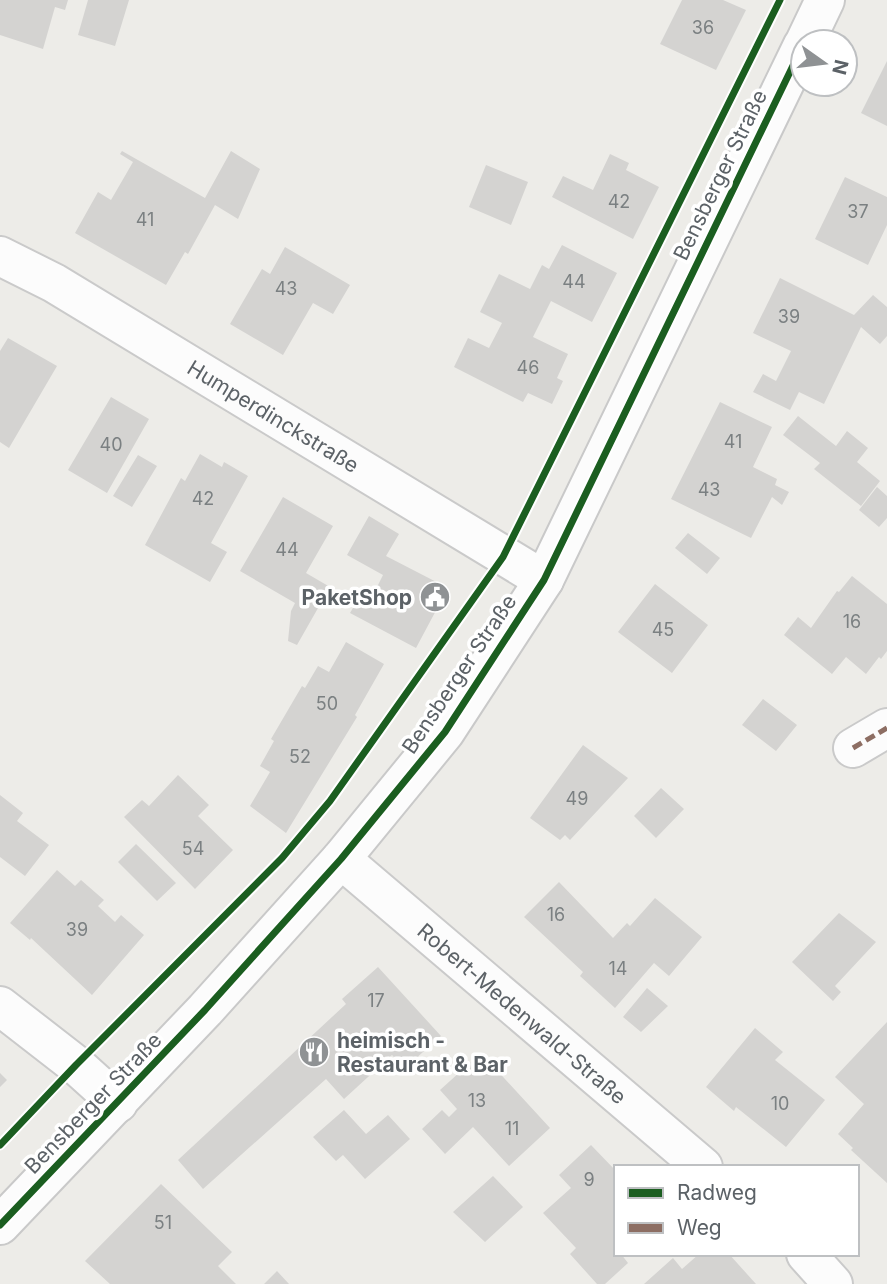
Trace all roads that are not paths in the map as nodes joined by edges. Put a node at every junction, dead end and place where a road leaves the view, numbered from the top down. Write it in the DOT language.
graph roads {
  1 [pos="825,0"];
  2 [pos="812,28"];
  3 [pos="789,75"];
  4 [pos="0,256"];
  5 [pos="544,580"];
  6 [pos="887,728"];
  7 [pos="853,748"];
  8 [pos="341,859"];
  9 [pos="0,1006"];
  10 [pos="118,1103"];
  11 [pos="700,1165"];
  12 [pos="0,1225"];
  13 [pos="808,1256"];
  14 [pos="832,1284"];
  1 -- 2 [label="main road, Bensberger Straße"];
  3 -- 5 [label="main road, Bensberger Straße"];
  4 -- 5 [label="main road, Humperdinckstraße"];
  5 -- 8 [label="main road, Bensberger Straße"];
  6 -- 7 [label="main road"];
  8 -- 10 [label="main road, Bensberger Straße"];
  8 -- 11 [label="main road, Robert-Medenwald-Straße"];
  9 -- 10 [label="main road"];
  10 -- 12 [label="main road, Bensberger Straße"];
  13 -- 14 [label="main road"];
}
